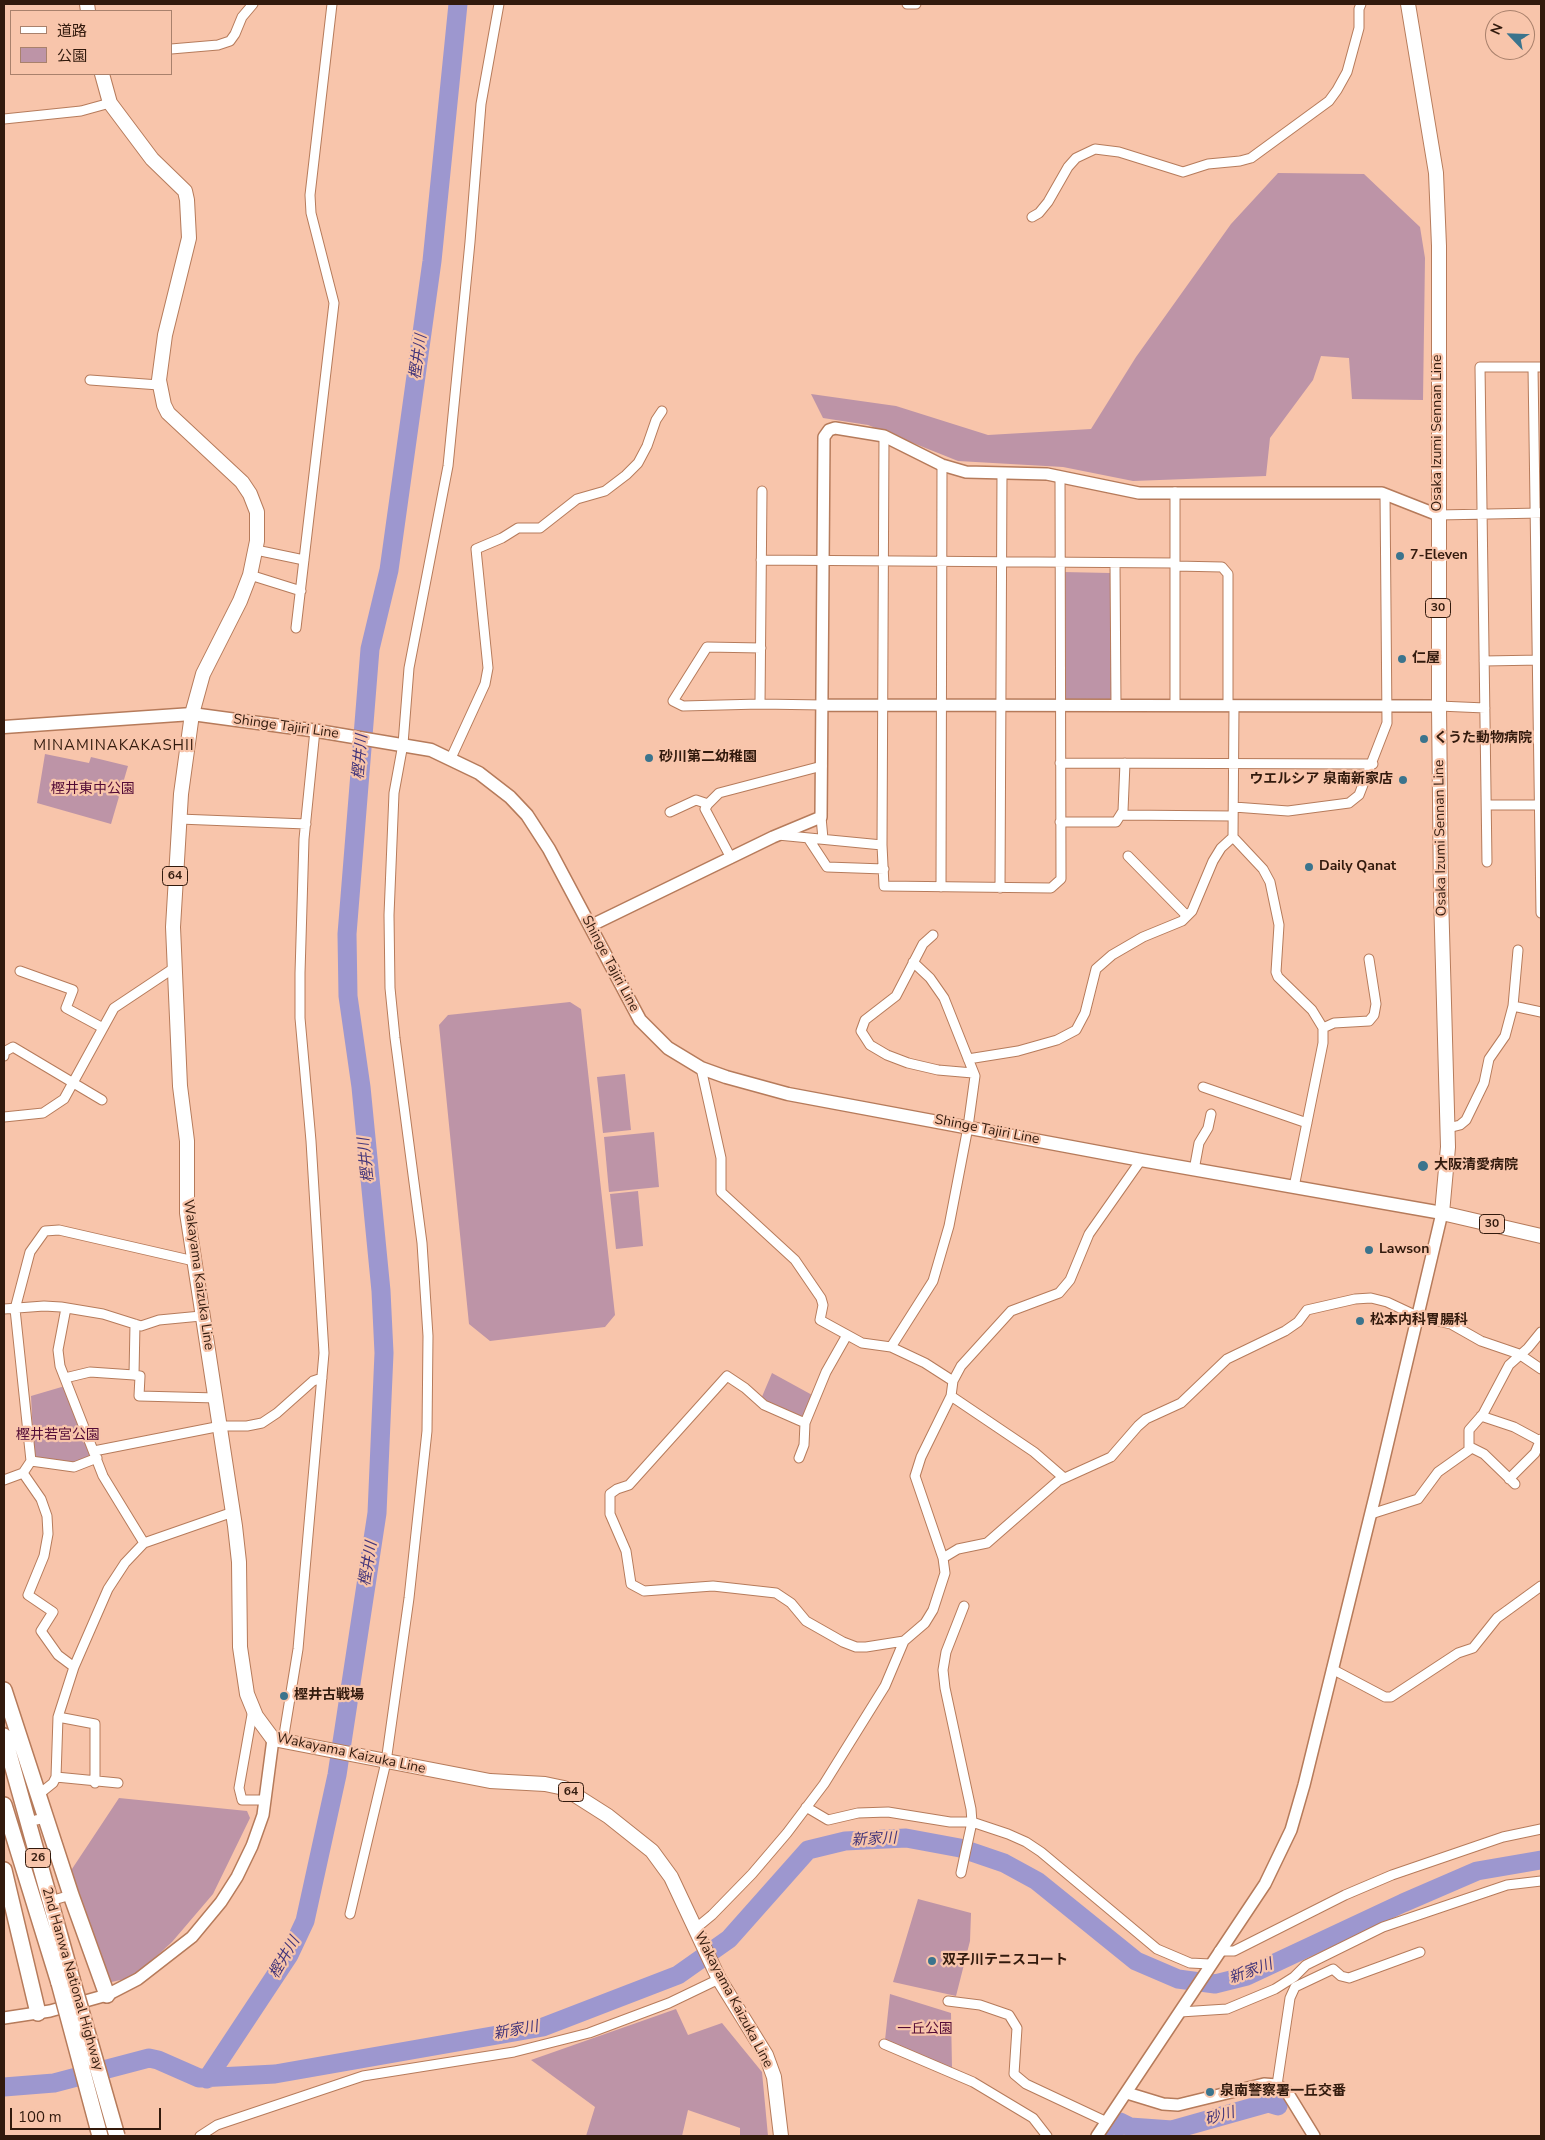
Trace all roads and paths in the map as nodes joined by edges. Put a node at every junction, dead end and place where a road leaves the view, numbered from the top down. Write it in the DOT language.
graph roads {
  1 [pos="253,4"];
  2 [pos="332,4"];
  3 [pos="499,4"];
  4 [pos="907,4"];
  5 [pos="916,4"];
  6 [pos="1362,4"];
  7 [pos="1408,4"];
  8 [pos="172,49"];
  9 [pos="102,75"];
  10 [pos="110,103"];
  11 [pos="4,119"];
  12 [pos="1032,217"];
  13 [pos="1537,367"];
  14 [pos="90,380"];
  15 [pos="160,385"];
  16 [pos="662,411"];
  17 [pos="884,436"];
  18 [pos="942,465"];
  19 [pos="1002,474"];
  20 [pos="1060,477"];
  21 [pos="762,492"];
  22 [pos="1175,492"];
  23 [pos="1385,494"];
  24 [pos="1538,513"];
  25 [pos="1482,514"];
  26 [pos="1438,515"];
  27 [pos="256,550"];
  28 [pos="304,560"];
  29 [pos="761,560"];
  30 [pos="824,561"];
  31 [pos="884,561"];
  32 [pos="943,561"];
  33 [pos="1001,562"];
  34 [pos="1060,562"];
  35 [pos="1116,563"];
  36 [pos="1175,564"];
  37 [pos="250,576"];
  38 [pos="300,590"];
  39 [pos="296,628"];
  40 [pos="761,648"];
  41 [pos="1539,660"];
  42 [pos="1484,661"];
  43 [pos="760,704"];
  44 [pos="822,705"];
  45 [pos="884,705"];
  46 [pos="941,705"];
  47 [pos="1001,706"];
  48 [pos="1059,706"];
  49 [pos="1116,706"];
  50 [pos="1175,706"];
  51 [pos="1231,706"];
  52 [pos="1439,706"];
  53 [pos="1387,707"];
  54 [pos="1485,708"];
  55 [pos="192,714"];
  56 [pos="4,727"];
  57 [pos="317,730"];
  58 [pos="401,744"];
  59 [pos="451,758"];
  60 [pos="1060,763"];
  61 [pos="1124,763"];
  62 [pos="1234,763"];
  63 [pos="1373,764"];
  64 [pos="822,766"];
  65 [pos="708,804"];
  66 [pos="1540,805"];
  67 [pos="1487,806"];
  68 [pos="670,812"];
  69 [pos="1233,812"];
  70 [pos="1122,816"];
  71 [pos="821,817"];
  72 [pos="178,819"];
  73 [pos="1060,822"];
  74 [pos="306,824"];
  75 [pos="778,835"];
  76 [pos="1233,837"];
  77 [pos="808,838"];
  78 [pos="823,839"];
  79 [pos="882,845"];
  80 [pos="1128,856"];
  81 [pos="731,858"];
  82 [pos="1488,862"];
  83 [pos="884,869"];
  84 [pos="942,887"];
  85 [pos="1000,888"];
  86 [pos="1541,913"];
  87 [pos="1187,916"];
  88 [pos="590,926"];
  89 [pos="933,935"];
  90 [pos="1518,950"];
  91 [pos="1369,959"];
  92 [pos="913,962"];
  93 [pos="174,968"];
  94 [pos="20,972"];
  95 [pos="1513,1006"];
  96 [pos="1541,1012"];
  97 [pos="103,1028"];
  98 [pos="1323,1028"];
  99 [pos="4,1056"];
  100 [pos="968,1059"];
  101 [pos="701,1068"];
  102 [pos="973,1073"];
  103 [pos="74,1083"];
  104 [pos="1203,1087"];
  105 [pos="102,1100"];
  106 [pos="1211,1114"];
  107 [pos="4,1116"];
  108 [pos="1307,1123"];
  109 [pos="968,1127"];
  110 [pos="1448,1128"];
  111 [pos="1141,1160"];
  112 [pos="1194,1170"];
  113 [pos="1294,1187"];
  114 [pos="1442,1213"];
  115 [pos="1541,1236"];
  116 [pos="194,1261"];
  117 [pos="66,1308"];
  118 [pos="4,1309"];
  119 [pos="15,1309"];
  120 [pos="201,1316"];
  121 [pos="1419,1317"];
  122 [pos="135,1324"];
  123 [pos="1541,1332"];
  124 [pos="848,1335"];
  125 [pos="891,1347"];
  126 [pos="1519,1354"];
  127 [pos="1541,1369"];
  128 [pos="134,1375"];
  129 [pos="65,1378"];
  130 [pos="322,1378"];
  131 [pos="953,1381"];
  132 [pos="951,1396"];
  133 [pos="217,1398"];
  134 [pos="1481,1416"];
  135 [pos="805,1423"];
  136 [pos="221,1426"];
  137 [pos="1541,1440"];
  138 [pos="1470,1447"];
  139 [pos="96,1455"];
  140 [pos="798,1458"];
  141 [pos="31,1461"];
  142 [pos="23,1473"];
  143 [pos="1064,1478"];
  144 [pos="4,1480"];
  145 [pos="233,1512"];
  146 [pos="1371,1514"];
  147 [pos="144,1543"];
  148 [pos="943,1558"];
  149 [pos="1541,1586"];
  150 [pos="964,1606"];
  151 [pos="904,1641"];
  152 [pos="74,1667"];
  153 [pos="1332,1669"];
  154 [pos="4,1690"];
  155 [pos="253,1709"];
  156 [pos="58,1717"];
  157 [pos="4,1736"];
  158 [pos="278,1740"];
  159 [pos="383,1761"];
  160 [pos="56,1776"];
  161 [pos="95,1783"];
  162 [pos="118,1784"];
  163 [pos="38,1795"];
  164 [pos="265,1800"];
  165 [pos="4,1805"];
  166 [pos="806,1807"];
  167 [pos="972,1822"];
  168 [pos="1541,1829"];
  169 [pos="4,1870"];
  170 [pos="961,1873"];
  171 [pos="1541,1881"];
  172 [pos="350,1914"];
  173 [pos="696,1931"];
  174 [pos="1219,1951"];
  175 [pos="1420,1952"];
  176 [pos="1210,1964"];
  177 [pos="717,1975"];
  178 [pos="66,1981"];
  179 [pos="106,1995"];
  180 [pos="948,2001"];
  181 [pos="1180,2012"];
  182 [pos="38,2013"];
  183 [pos="4,2018"];
  184 [pos="884,2044"];
  185 [pos="1277,2085"];
  186 [pos="1126,2093"];
  187 [pos="1107,2122"];
  188 [pos="100,2136"];
  189 [pos="117,2136"];
  190 [pos="200,2136"];
  191 [pos="781,2136"];
  192 [pos="1047,2136"];
  193 [pos="1097,2136"];
  194 [pos="1314,2136"];
  1 -- 8 [label="street"];
  2 -- 28 [label="street"];
  3 -- 58 [label="street"];
  4 -- 5 [label="street"];
  6 -- 12 [label="street"];
  7 -- 26 [label="main road, Osaka Izumi Sennan Line / 30"];
  9 -- 10 [label="main road, Wakayama Kaizuka Line / 64"];
  10 -- 11 [label="street"];
  10 -- 15 [label="main road, Wakayama Kaizuka Line / 64"];
  13 -- 24 [label="street"];
  13 -- 25 [label="street"];
  14 -- 15 [label="street"];
  15 -- 27 [label="main road, Wakayama Kaizuka Line / 64"];
  16 -- 59 [label="street"];
  17 -- 18 [label="street"];
  17 -- 30 [label="street"];
  17 -- 31 [label="street"];
  18 -- 19 [label="street"];
  18 -- 32 [label="street"];
  19 -- 20 [label="street"];
  19 -- 33 [label="street"];
  20 -- 22 [label="street"];
  20 -- 34 [label="street"];
  21 -- 29 [label="street"];
  22 -- 23 [label="street"];
  22 -- 36 [label="street"];
  23 -- 26 [label="street"];
  23 -- 53 [label="street"];
  24 -- 25 [label="street"];
  24 -- 41 [label="street"];
  25 -- 26 [label="street"];
  25 -- 42 [label="street"];
  26 -- 52 [label="main road, Osaka Izumi Sennan Line / 30"];
  27 -- 28 [label="street"];
  27 -- 37 [label="main road, Wakayama Kaizuka Line / 64"];
  28 -- 38 [label="street"];
  29 -- 30 [label="street"];
  29 -- 40 [label="street"];
  30 -- 31 [label="street"];
  30 -- 44 [label="street"];
  31 -- 32 [label="street"];
  31 -- 45 [label="street"];
  32 -- 33 [label="street"];
  32 -- 46 [label="street"];
  33 -- 34 [label="street"];
  33 -- 47 [label="street"];
  34 -- 35 [label="street"];
  34 -- 48 [label="street"];
  35 -- 36 [label="street"];
  35 -- 49 [label="street"];
  36 -- 50 [label="street"];
  36 -- 51 [label="street"];
  37 -- 38 [label="street"];
  37 -- 55 [label="main road, Wakayama Kaizuka Line / 64"];
  38 -- 39 [label="street"];
  40 -- 43 [label="street"];
  40 -- 43 [label="street"];
  41 -- 42 [label="street"];
  41 -- 66 [label="street"];
  42 -- 54 [label="street"];
  43 -- 44 [label="street"];
  44 -- 45 [label="street"];
  44 -- 64 [label="street"];
  45 -- 46 [label="street"];
  45 -- 79 [label="street"];
  46 -- 47 [label="street"];
  46 -- 84 [label="street"];
  47 -- 48 [label="street"];
  47 -- 85 [label="street"];
  48 -- 49 [label="street"];
  48 -- 60 [label="street"];
  49 -- 50 [label="street"];
  50 -- 51 [label="street"];
  51 -- 53 [label="street"];
  51 -- 62 [label="street"];
  52 -- 53 [label="street"];
  52 -- 54 [label="street"];
  52 -- 110 [label="main road, Osaka Izumi Sennan Line / 30"];
  53 -- 63 [label="street"];
  54 -- 67 [label="street"];
  55 -- 56 [label="main road, Shinge Tajiri Line"];
  55 -- 57 [label="main road, Shinge Tajiri Line"];
  55 -- 72 [label="main road, Wakayama Kaizuka Line / 64"];
  57 -- 58 [label="main road, Shinge Tajiri Line"];
  57 -- 74 [label="street"];
  58 -- 59 [label="main road, Shinge Tajiri Line"];
  58 -- 159 [label="street"];
  59 -- 88 [label="main road, Shinge Tajiri Line"];
  60 -- 61 [label="street"];
  60 -- 73 [label="street"];
  61 -- 62 [label="street"];
  61 -- 70 [label="street"];
  62 -- 63 [label="street"];
  62 -- 69 [label="street"];
  63 -- 69 [label="street"];
  64 -- 65 [label="street"];
  64 -- 71 [label="street"];
  65 -- 68 [label="street"];
  65 -- 81 [label="street"];
  66 -- 67 [label="street"];
  66 -- 86 [label="street"];
  67 -- 82 [label="street"];
  69 -- 70 [label="street"];
  69 -- 76 [label="street"];
  70 -- 73 [label="street"];
  71 -- 75 [label="street"];
  71 -- 78 [label="street"];
  72 -- 74 [label="street"];
  72 -- 93 [label="main road, Wakayama Kaizuka Line / 64"];
  73 -- 85 [label="street"];
  74 -- 130 [label="street"];
  75 -- 77 [label="street"];
  75 -- 81 [label="street"];
  76 -- 87 [label="street"];
  76 -- 98 [label="street"];
  77 -- 78 [label="street"];
  77 -- 83 [label="street"];
  78 -- 79 [label="street"];
  79 -- 83 [label="street"];
  80 -- 87 [label="street"];
  81 -- 88 [label="street"];
  83 -- 84 [label="street"];
  84 -- 85 [label="street"];
  87 -- 100 [label="street"];
  88 -- 101 [label="main road, Shinge Tajiri Line"];
  89 -- 92 [label="street"];
  90 -- 95 [label="street"];
  91 -- 98 [label="street"];
  92 -- 100 [label="street"];
  92 -- 102 [label="street"];
  93 -- 97 [label="street"];
  93 -- 116 [label="main road, Wakayama Kaizuka Line / 64"];
  94 -- 97 [label="street"];
  95 -- 96 [label="street"];
  95 -- 110 [label="street"];
  97 -- 103 [label="street"];
  98 -- 108 [label="street"];
  99 -- 103 [label="street"];
  100 -- 102 [label="street"];
  101 -- 109 [label="main road, Shinge Tajiri Line"];
  101 -- 124 [label="street"];
  102 -- 109 [label="street"];
  103 -- 105 [label="street"];
  103 -- 107 [label="street"];
  104 -- 108 [label="street"];
  106 -- 112 [label="street"];
  108 -- 113 [label="street"];
  109 -- 111 [label="main road, Shinge Tajiri Line"];
  109 -- 125 [label="street"];
  110 -- 114 [label="main road, Osaka Izumi Sennan Line / 30"];
  111 -- 112 [label="main road, Shinge Tajiri Line"];
  111 -- 131 [label="street"];
  112 -- 113 [label="main road, Shinge Tajiri Line"];
  113 -- 114 [label="main road, Shinge Tajiri Line"];
  114 -- 115 [label="main road, 30"];
  114 -- 121 [label="street"];
  116 -- 119 [label="street"];
  116 -- 120 [label="main road, Wakayama Kaizuka Line / 64"];
  117 -- 119 [label="street"];
  117 -- 122 [label="street"];
  117 -- 129 [label="street"];
  118 -- 119 [label="street"];
  119 -- 141 [label="street"];
  120 -- 122 [label="street"];
  120 -- 133 [label="main road, Wakayama Kaizuka Line / 64"];
  121 -- 126 [label="street"];
  121 -- 143 [label="street"];
  121 -- 146 [label="street"];
  122 -- 128 [label="street"];
  123 -- 126 [label="street"];
  124 -- 125 [label="street"];
  124 -- 135 [label="street"];
  125 -- 131 [label="street"];
  126 -- 127 [label="street"];
  126 -- 134 [label="street"];
  128 -- 129 [label="street"];
  128 -- 133 [label="street"];
  129 -- 139 [label="street"];
  130 -- 136 [label="street"];
  130 -- 158 [label="street"];
  131 -- 132 [label="street"];
  132 -- 143 [label="street"];
  132 -- 148 [label="street"];
  133 -- 136 [label="main road, Wakayama Kaizuka Line / 64"];
  134 -- 137 [label="street"];
  134 -- 138 [label="street"];
  135 -- 140 [label="street"];
  135 -- 151 [label="street"];
  136 -- 139 [label="street"];
  136 -- 145 [label="main road, Wakayama Kaizuka Line / 64"];
  137 -- 138 [label="street"];
  138 -- 146 [label="street"];
  139 -- 141 [label="street"];
  139 -- 147 [label="street"];
  141 -- 142 [label="street"];
  142 -- 144 [label="street"];
  142 -- 152 [label="street"];
  143 -- 148 [label="street"];
  145 -- 147 [label="street"];
  145 -- 155 [label="main road, Wakayama Kaizuka Line / 64"];
  146 -- 153 [label="street"];
  147 -- 152 [label="street"];
  148 -- 151 [label="street"];
  149 -- 153 [label="street"];
  150 -- 167 [label="street"];
  151 -- 166 [label="street"];
  152 -- 156 [label="street"];
  153 -- 174 [label="street"];
  154 -- 163 [label="highway"];
  155 -- 158 [label="main road, Wakayama Kaizuka Line / 64"];
  155 -- 164 [label="street"];
  156 -- 160 [label="street"];
  156 -- 161 [label="street"];
  157 -- 178 [label="highway, 2nd Hanwa National Highway / 26"];
  158 -- 159 [label="main road, Wakayama Kaizuka Line / 64"];
  158 -- 164 [label="street"];
  159 -- 172 [label="street"];
  159 -- 173 [label="main road, Wakayama Kaizuka Line / 64"];
  160 -- 161 [label="street"];
  160 -- 163 [label="street"];
  161 -- 162 [label="street"];
  163 -- 179 [label="highway"];
  164 -- 179 [label="street"];
  165 -- 178 [label="highway, 2nd Hanwa National Highway / 26"];
  166 -- 167 [label="street"];
  166 -- 173 [label="street"];
  167 -- 170 [label="street"];
  167 -- 176 [label="street"];
  168 -- 174 [label="street"];
  169 -- 182 [label="highway"];
  171 -- 181 [label="street"];
  173 -- 177 [label="main road, Wakayama Kaizuka Line / 64"];
  174 -- 176 [label="street"];
  175 -- 185 [label="street"];
  176 -- 181 [label="street"];
  177 -- 190 [label="street"];
  177 -- 191 [label="main road, Wakayama Kaizuka Line / 64"];
  178 -- 188 [label="highway, 2nd Hanwa National Highway / 26, bridge"];
  178 -- 189 [label="highway, 2nd Hanwa National Highway / 26, bridge"];
  179 -- 182 [label="street"];
  180 -- 187 [label="street"];
  181 -- 186 [label="street"];
  182 -- 183 [label="street"];
  184 -- 192 [label="street"];
  185 -- 186 [label="street"];
  185 -- 194 [label="street"];
  186 -- 187 [label="street"];
  187 -- 193 [label="street"];
}
